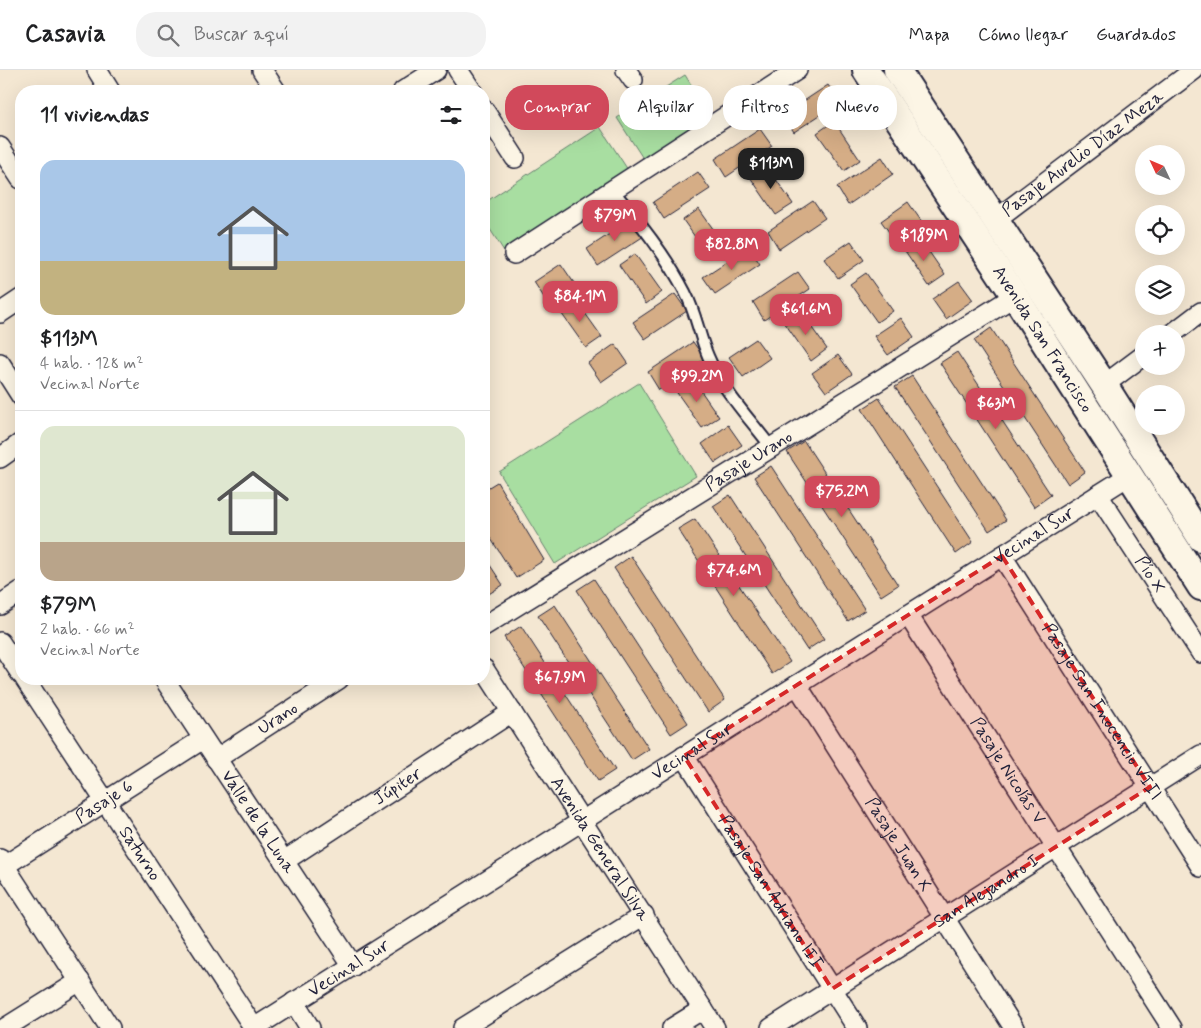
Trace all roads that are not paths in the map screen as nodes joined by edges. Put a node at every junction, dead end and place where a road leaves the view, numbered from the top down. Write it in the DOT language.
graph roads {
  1 [pos="97,70"];
  2 [pos="262,70"];
  3 [pos="458,70"];
  4 [pos="798,70"];
  5 [pos="866,70"];
  6 [pos="897,70"];
  7 [pos="1194,70"];
  8 [pos="426,73"];
  9 [pos="106,85"];
  10 [pos="272,85"];
  11 [pos="411,85"];
  12 [pos="468,85"];
  13 [pos="490,120"];
  14 [pos="0,147"];
  15 [pos="514,158"];
  16 [pos="15,171"];
  17 [pos="613,190"];
  18 [pos="995,220"];
  19 [pos="514,254"];
  20 [pos="1015,296"];
  21 [pos="15,303"];
  22 [pos="1201,312"];
  23 [pos="0,313"];
  24 [pos="1184,325"];
  25 [pos="1135,362"];
  26 [pos="0,363"];
  27 [pos="1104,385"];
  28 [pos="15,387"];
  29 [pos="770,447"];
  30 [pos="15,448"];
  31 [pos="0,458"];
  32 [pos="1130,475"];
  33 [pos="1098,495"];
  34 [pos="1201,538"];
  35 [pos="1002,556"];
  36 [pos="1198,576"];
  37 [pos="15,595"];
  38 [pos="0,605"];
  39 [pos="908,615"];
  40 [pos="490,622"];
  41 [pos="0,642"];
  42 [pos="1201,653"];
  43 [pos="15,665"];
  44 [pos="490,678"];
  45 [pos="28,685"];
  46 [pos="168,685"];
  47 [pos="330,685"];
  48 [pos="797,685"];
  49 [pos="512,712"];
  50 [pos="204,739"];
  51 [pos="1201,755"];
  52 [pos="684,756"];
  53 [pos="216,759"];
  54 [pos="1150,787"];
  55 [pos="105,801"];
  56 [pos="583,820"];
  57 [pos="1056,847"];
  58 [pos="284,861"];
  59 [pos="2,863"];
  60 [pos="1201,867"];
  61 [pos="644,915"];
  62 [pos="944,918"];
  63 [pos="352,966"];
  64 [pos="80,981"];
  65 [pos="832,989"];
  66 [pos="294,1002"];
  67 [pos="703,1008"];
  68 [pos="6,1028"];
  69 [pos="110,1028"];
  70 [pos="254,1028"];
  71 [pos="310,1028"];
  72 [pos="463,1028"];
  73 [pos="672,1028"];
  74 [pos="716,1028"];
  75 [pos="771,1028"];
  76 [pos="856,1028"];
  77 [pos="1014,1028"];
  78 [pos="1172,1028"];
  1 -- 9 [label="street"];
  2 -- 10 [label="street"];
  3 -- 12 [label="street"];
  4 -- 17 [label="street"];
  5 -- 20 [label="main road, Avenida San Francisco"];
  6 -- 18 [label="main road, Avenida San Francisco"];
  7 -- 18 [label="street, Pasaje Aurelio Díaz Meza"];
  8 -- 11 [label="street"];
  13 -- 15 [label="street"];
  14 -- 16 [label="street"];
  17 -- 19 [label="street"];
  17 -- 29 [label="lane"];
  18 -- 27 [label="main road, Avenida San Francisco"];
  20 -- 29 [label="street, Pasaje Urano"];
  20 -- 32 [label="main road, Avenida San Francisco"];
  21 -- 23 [label="street"];
  22 -- 24 [label="street"];
  25 -- 27 [label="street"];
  26 -- 28 [label="street"];
  27 -- 34 [label="main road, Avenida San Francisco"];
  29 -- 40 [label="street, Pasaje Urano"];
  30 -- 31 [label="street"];
  32 -- 33 [label="street, Vecinal Sur"];
  32 -- 36 [label="main road, Avenida San Francisco"];
  33 -- 35 [label="street, Vecinal Sur"];
  33 -- 42 [label="street, Pío X"];
  35 -- 39 [label="street, Vecinal Sur"];
  35 -- 54 [label="street, Pasaje San Inocencio VIII"];
  37 -- 38 [label="street"];
  39 -- 48 [label="street, Vecinal Sur"];
  39 -- 57 [label="street, Pasaje Nicolás V"];
  41 -- 43 [label="street"];
  44 -- 49 [label="street, Avenida General Silva"];
  45 -- 55 [label="street, Saturno"];
  46 -- 50 [label="street, Valle de la Luna"];
  47 -- 53 [label="street, Urano"];
  48 -- 52 [label="street, Vecinal Sur"];
  48 -- 62 [label="street, Pasaje Juan X"];
  49 -- 56 [label="street, Avenida General Silva"];
  49 -- 58 [label="street, Júpiter"];
  50 -- 53 [label="street, Valle de la Luna"];
  50 -- 55 [label="street, Pasaje 6"];
  51 -- 54 [label="street, San Alejandro I"];
  52 -- 56 [label="street, Vecinal Sur"];
  52 -- 65 [label="street, Pasaje San Adriano III"];
  53 -- 58 [label="street, Valle de la Luna"];
  54 -- 57 [label="street, San Alejandro I"];
  54 -- 60 [label="street, Pasaje San Inocencio VIII"];
  55 -- 59 [label="street, Pasaje 6"];
  55 -- 70 [label="street, Saturno"];
  56 -- 61 [label="street, Avenida General Silva"];
  56 -- 63 [label="street, Vecinal Sur"];
  57 -- 62 [label="street, San Alejandro I"];
  57 -- 78 [label="street, Pasaje Nicolás V"];
  58 -- 63 [label="street, Valle de la Luna"];
  59 -- 64 [label="street"];
  61 -- 67 [label="street, Avenida General Silva"];
  61 -- 72 [label="street"];
  62 -- 65 [label="street, San Alejandro I"];
  62 -- 77 [label="street, Pasaje Juan X"];
  63 -- 66 [label="street, Vecinal Sur"];
  64 -- 68 [label="street"];
  64 -- 69 [label="street"];
  65 -- 75 [label="street, San Alejandro I"];
  65 -- 76 [label="street, Pasaje San Adriano III"];
  66 -- 70 [label="street, Vecinal Sur"];
  66 -- 71 [label="street"];
  67 -- 73 [label="street"];
  67 -- 74 [label="street, Avenida General Silva"];
}
